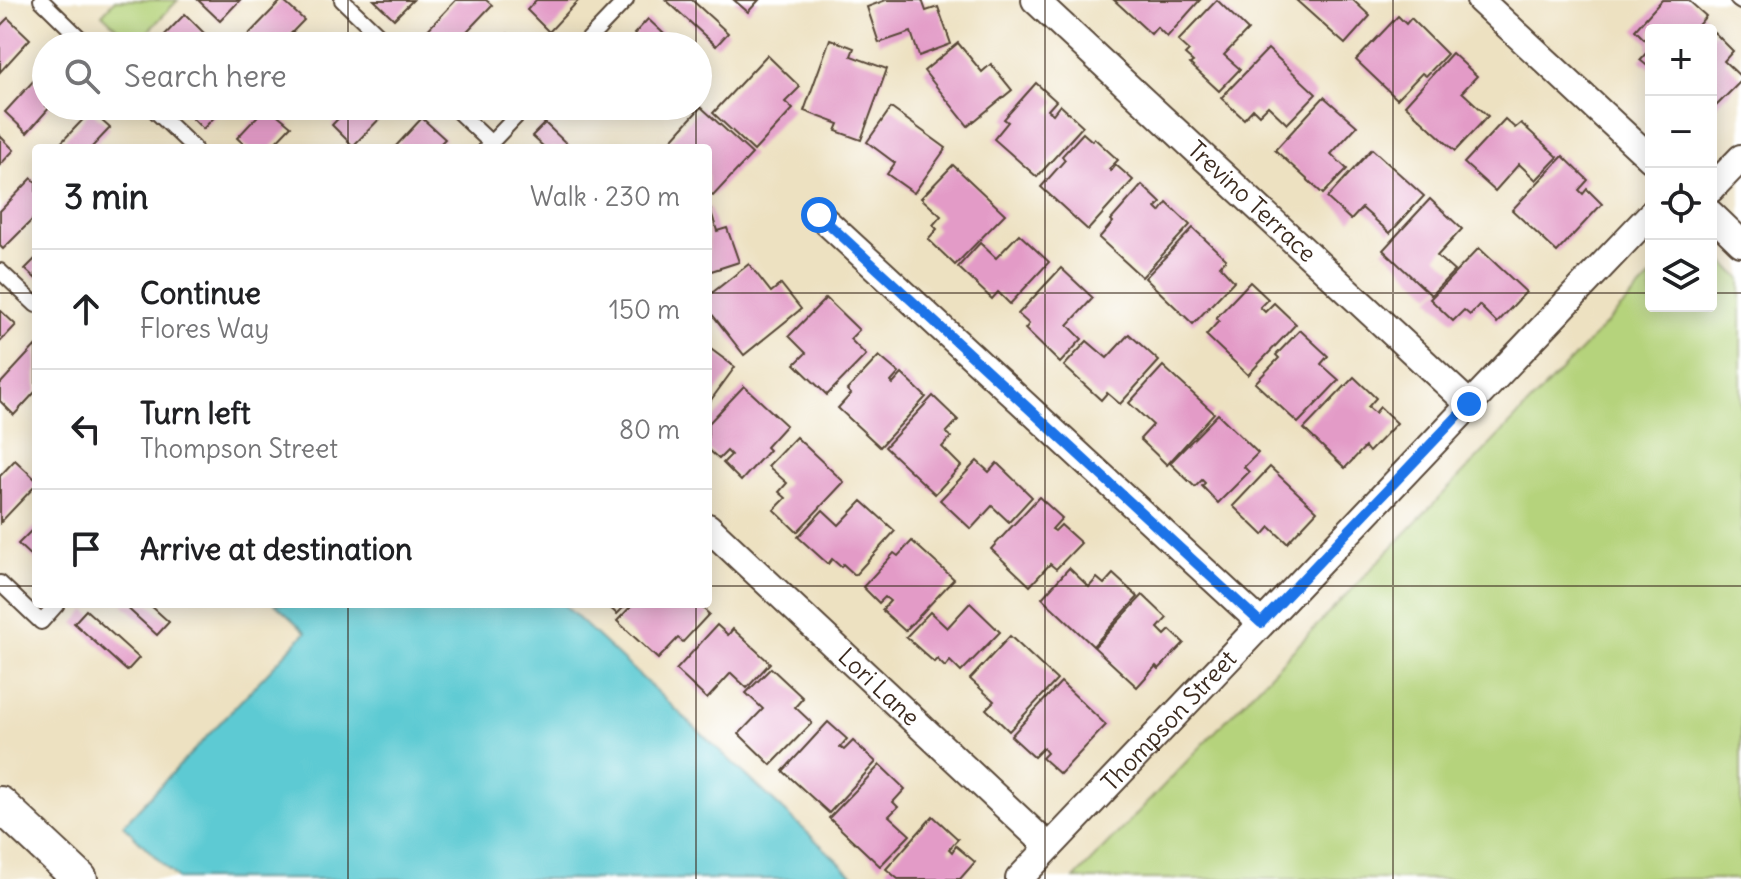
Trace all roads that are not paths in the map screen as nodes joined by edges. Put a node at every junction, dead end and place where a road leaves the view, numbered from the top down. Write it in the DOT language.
graph roads {
  1 [pos="41,0"];
  2 [pos="342,0"];
  3 [pos="626,0"];
  4 [pos="1035,0"];
  5 [pos="1480,0"];
  6 [pos="74,32"];
  7 [pos="375,32"];
  8 [pos="595,32"];
  9 [pos="165,120"];
  10 [pos="465,120"];
  11 [pos="513,120"];
  12 [pos="190,144"];
  13 [pos="486,144"];
  14 [pos="490,144"];
  15 [pos="1645,153"];
  16 [pos="1741,158"];
  17 [pos="1717,183"];
  18 [pos="819,215"];
  19 [pos="1645,220"];
  20 [pos="1717,220"];
  21 [pos="1741,243"];
  22 [pos="0,271"];
  23 [pos="32,301"];
  24 [pos="1469,404"];
  25 [pos="712,531"];
  26 [pos="0,583"];
  27 [pos="53,608"];
  28 [pos="1261,623"];
  29 [pos="0,804"];
  30 [pos="1049,847"];
  31 [pos="80,879"];
  32 [pos="1019,879"];
  1 -- 6 [label="lane"];
  2 -- 7 [label="lane"];
  3 -- 8 [label="lane"];
  4 -- 24 [label="street, Trevino Terrace"];
  5 -- 15 [label="street"];
  9 -- 12 [label="lane"];
  10 -- 13 [label="lane"];
  11 -- 14 [label="lane"];
  16 -- 17 [label="street"];
  18 -- 28 [label="street"];
  19 -- 24 [label="street, Thompson Street"];
  20 -- 21 [label="street"];
  22 -- 23 [label="lane"];
  24 -- 28 [label="street, Thompson Street"];
  25 -- 30 [label="street, Lori Lane"];
  26 -- 27 [label="lane"];
  28 -- 30 [label="street, Thompson Street"];
  29 -- 31 [label="street"];
  30 -- 32 [label="street, Thompson Street"];
}
